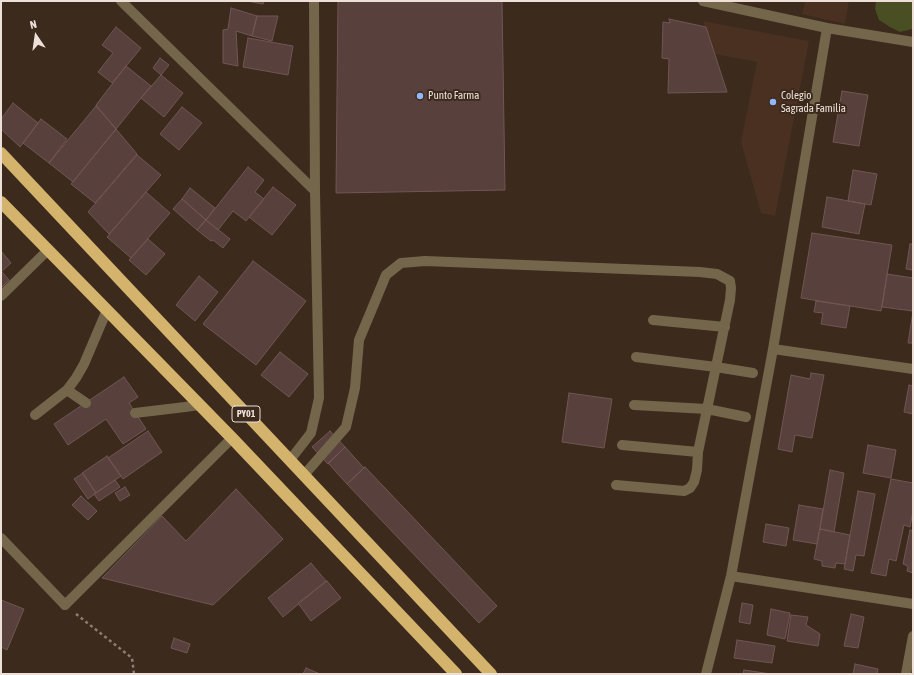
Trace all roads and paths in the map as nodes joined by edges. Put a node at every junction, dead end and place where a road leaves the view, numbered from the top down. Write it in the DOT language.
graph roads {
  1 [pos="121,1"];
  2 [pos="314,1"];
  3 [pos="703,1"];
  4 [pos="827,28"];
  5 [pos="913,42"];
  6 [pos="1,153"];
  7 [pos="315,191"];
  8 [pos="1,202"];
  9 [pos="48,250"];
  10 [pos="1,296"];
  11 [pos="106,310"];
  12 [pos="653,320"];
  13 [pos="724,327"];
  14 [pos="773,349"];
  15 [pos="636,357"];
  16 [pos="716,367"];
  17 [pos="913,369"];
  18 [pos="753,373"];
  19 [pos="67,390"];
  20 [pos="86,403"];
  21 [pos="199,404"];
  22 [pos="634,405"];
  23 [pos="707,409"];
  24 [pos="135,413"];
  25 [pos="36,415"];
  26 [pos="746,417"];
  27 [pos="232,438"];
  28 [pos="622,445"];
  29 [pos="698,452"];
  30 [pos="290,460"];
  31 [pos="304,475"];
  32 [pos="616,485"];
  33 [pos="1,538"];
  34 [pos="731,576"];
  35 [pos="913,604"];
  36 [pos="65,605"];
  37 [pos="913,636"];
  38 [pos="134,674"];
  39 [pos="456,674"];
  40 [pos="491,674"];
  41 [pos="706,674"];
  42 [pos="906,674"];
  1 -- 7 [label="street"];
  2 -- 7 [label="street"];
  3 -- 4 [label="street"];
  4 -- 5 [label="street"];
  4 -- 14 [label="street"];
  6 -- 30 [label="highway, PY01"];
  7 -- 30 [label="street"];
  8 -- 9 [label="highway, PY01"];
  9 -- 10 [label="street"];
  9 -- 11 [label="highway, PY01"];
  11 -- 19 [label="street"];
  11 -- 21 [label="highway, PY01"];
  12 -- 13 [label="street"];
  13 -- 16 [label="street"];
  13 -- 31 [label="street"];
  14 -- 17 [label="street"];
  14 -- 34 [label="street"];
  15 -- 16 [label="street"];
  16 -- 18 [label="street"];
  16 -- 23 [label="street"];
  19 -- 20 [label="street"];
  19 -- 25 [label="street"];
  21 -- 24 [label="street"];
  21 -- 27 [label="highway, PY01"];
  22 -- 23 [label="street"];
  23 -- 26 [label="street"];
  23 -- 29 [label="street"];
  27 -- 36 [label="street"];
  27 -- 39 [label="highway, PY01"];
  28 -- 29 [label="street"];
  29 -- 32 [label="street"];
  30 -- 31 [label="highway, PY01"];
  31 -- 40 [label="highway, PY01"];
  33 -- 36 [label="street"];
  34 -- 35 [label="street"];
  34 -- 41 [label="street"];
  36 -- 38 [label="path"];
  37 -- 42 [label="street"];
}
